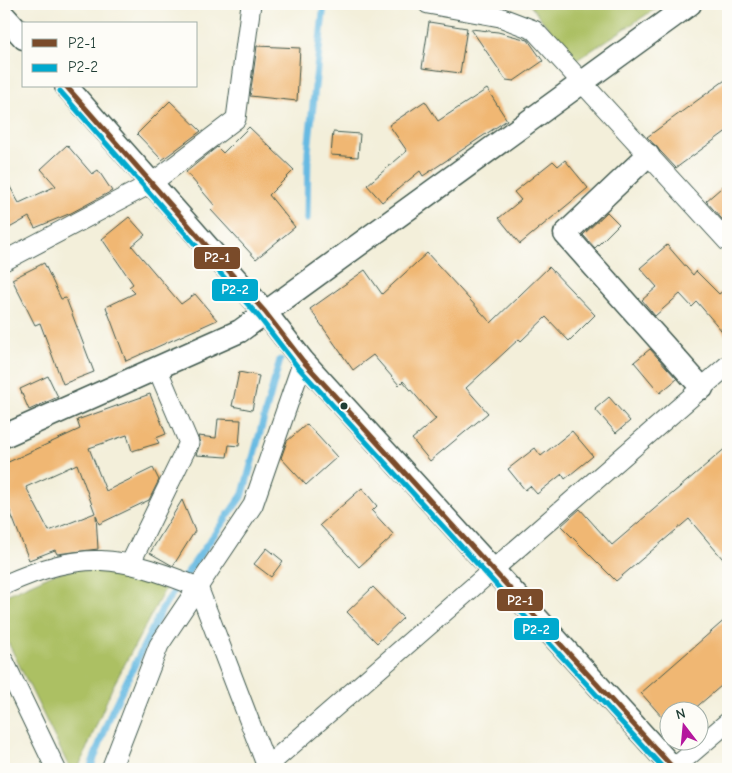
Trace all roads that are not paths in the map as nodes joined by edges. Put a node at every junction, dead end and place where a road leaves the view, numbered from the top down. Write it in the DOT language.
graph roads {
  1 [pos="251,4"];
  2 [pos="428,4"];
  3 [pos="690,4"];
  4 [pos="4,16"];
  5 [pos="22,36"];
  6 [pos="580,82"];
  7 [pos="68,88"];
  8 [pos="648,155"];
  9 [pos="152,183"];
  10 [pos="728,242"];
  11 [pos="4,261"];
  12 [pos="265,312"];
  13 [pos="303,361"];
  14 [pos="728,364"];
  15 [pos="157,368"];
  16 [pos="702,388"];
  17 [pos="4,436"];
  18 [pos="130,564"];
  19 [pos="494,569"];
  20 [pos="4,585"];
  21 [pos="198,587"];
  22 [pos="4,661"];
  23 [pos="728,722"];
  24 [pos="266,768"];
  25 [pos="56,769"];
  26 [pos="111,769"];
  27 [pos="674,769"];
  1 -- 9 [label="street"];
  2 -- 6 [label="street"];
  3 -- 6 [label="street"];
  4 -- 5 [label="street"];
  6 -- 8 [label="street"];
  6 -- 12 [label="street"];
  7 -- 9 [label="street"];
  8 -- 10 [label="street"];
  8 -- 16 [label="street"];
  9 -- 11 [label="street"];
  9 -- 12 [label="street"];
  12 -- 13 [label="street"];
  12 -- 15 [label="street"];
  13 -- 19 [label="street"];
  13 -- 21 [label="street"];
  14 -- 16 [label="street"];
  15 -- 17 [label="street"];
  15 -- 18 [label="street"];
  16 -- 19 [label="street"];
  18 -- 20 [label="street"];
  18 -- 21 [label="street"];
  19 -- 24 [label="street"];
  19 -- 27 [label="street"];
  21 -- 24 [label="street"];
  21 -- 26 [label="street"];
  22 -- 25 [label="street"];
  23 -- 27 [label="street"];
}
